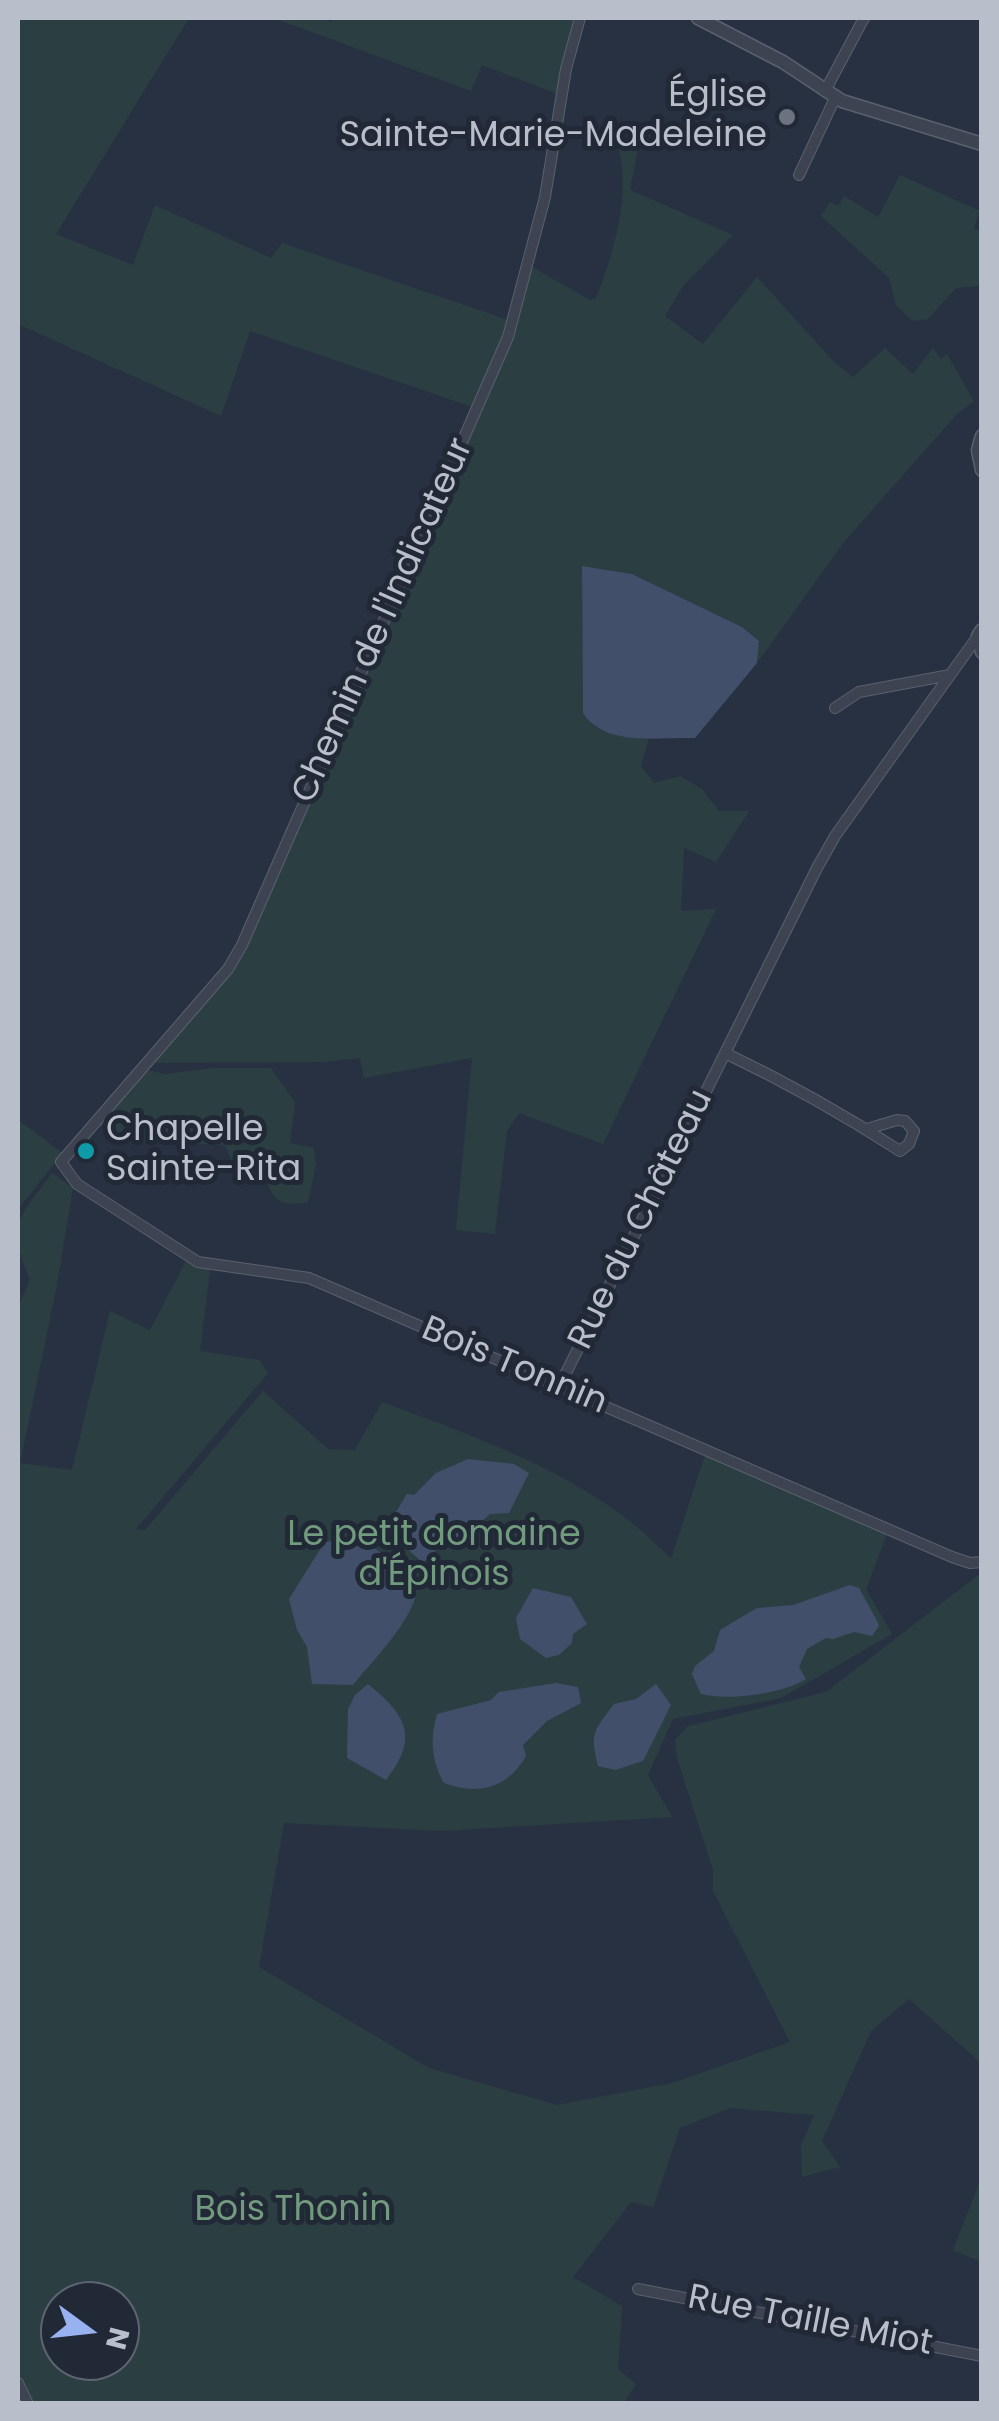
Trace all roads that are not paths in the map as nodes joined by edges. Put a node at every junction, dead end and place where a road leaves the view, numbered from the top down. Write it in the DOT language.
graph roads {
  1 [pos="580,18"];
  2 [pos="698,18"];
  3 [pos="864,18"];
  4 [pos="830,94"];
  5 [pos="982,144"];
  6 [pos="798,175"];
  7 [pos="982,436"];
  8 [pos="982,470"];
  9 [pos="980,633"];
  10 [pos="982,652"];
  11 [pos="950,676"];
  12 [pos="835,708"];
  13 [pos="726,1053"];
  14 [pos="867,1129"];
  15 [pos="61,1162"];
  16 [pos="560,1387"];
  17 [pos="982,1562"];
  18 [pos="638,2289"];
  19 [pos="982,2356"];
  20 [pos="18,2382"];
  21 [pos="28,2404"];
  1 -- 15 [label="street, Chemin de l'Indicateur"];
  2 -- 4 [label="street"];
  3 -- 4 [label="street"];
  4 -- 5 [label="street"];
  4 -- 6 [label="street"];
  7 -- 8 [label="street"];
  9 -- 10 [label="street"];
  9 -- 11 [label="street, Rue du Château"];
  11 -- 12 [label="street"];
  11 -- 13 [label="street, Rue du Château"];
  13 -- 14 [label="street, Rue du Château"];
  13 -- 16 [label="street, Rue du Château"];
  15 -- 16 [label="street, Bois Tonnin"];
  16 -- 17 [label="street, Bois Tonnin"];
  18 -- 19 [label="street, Rue Taille Miot"];
  20 -- 21 [label="street"];
}
